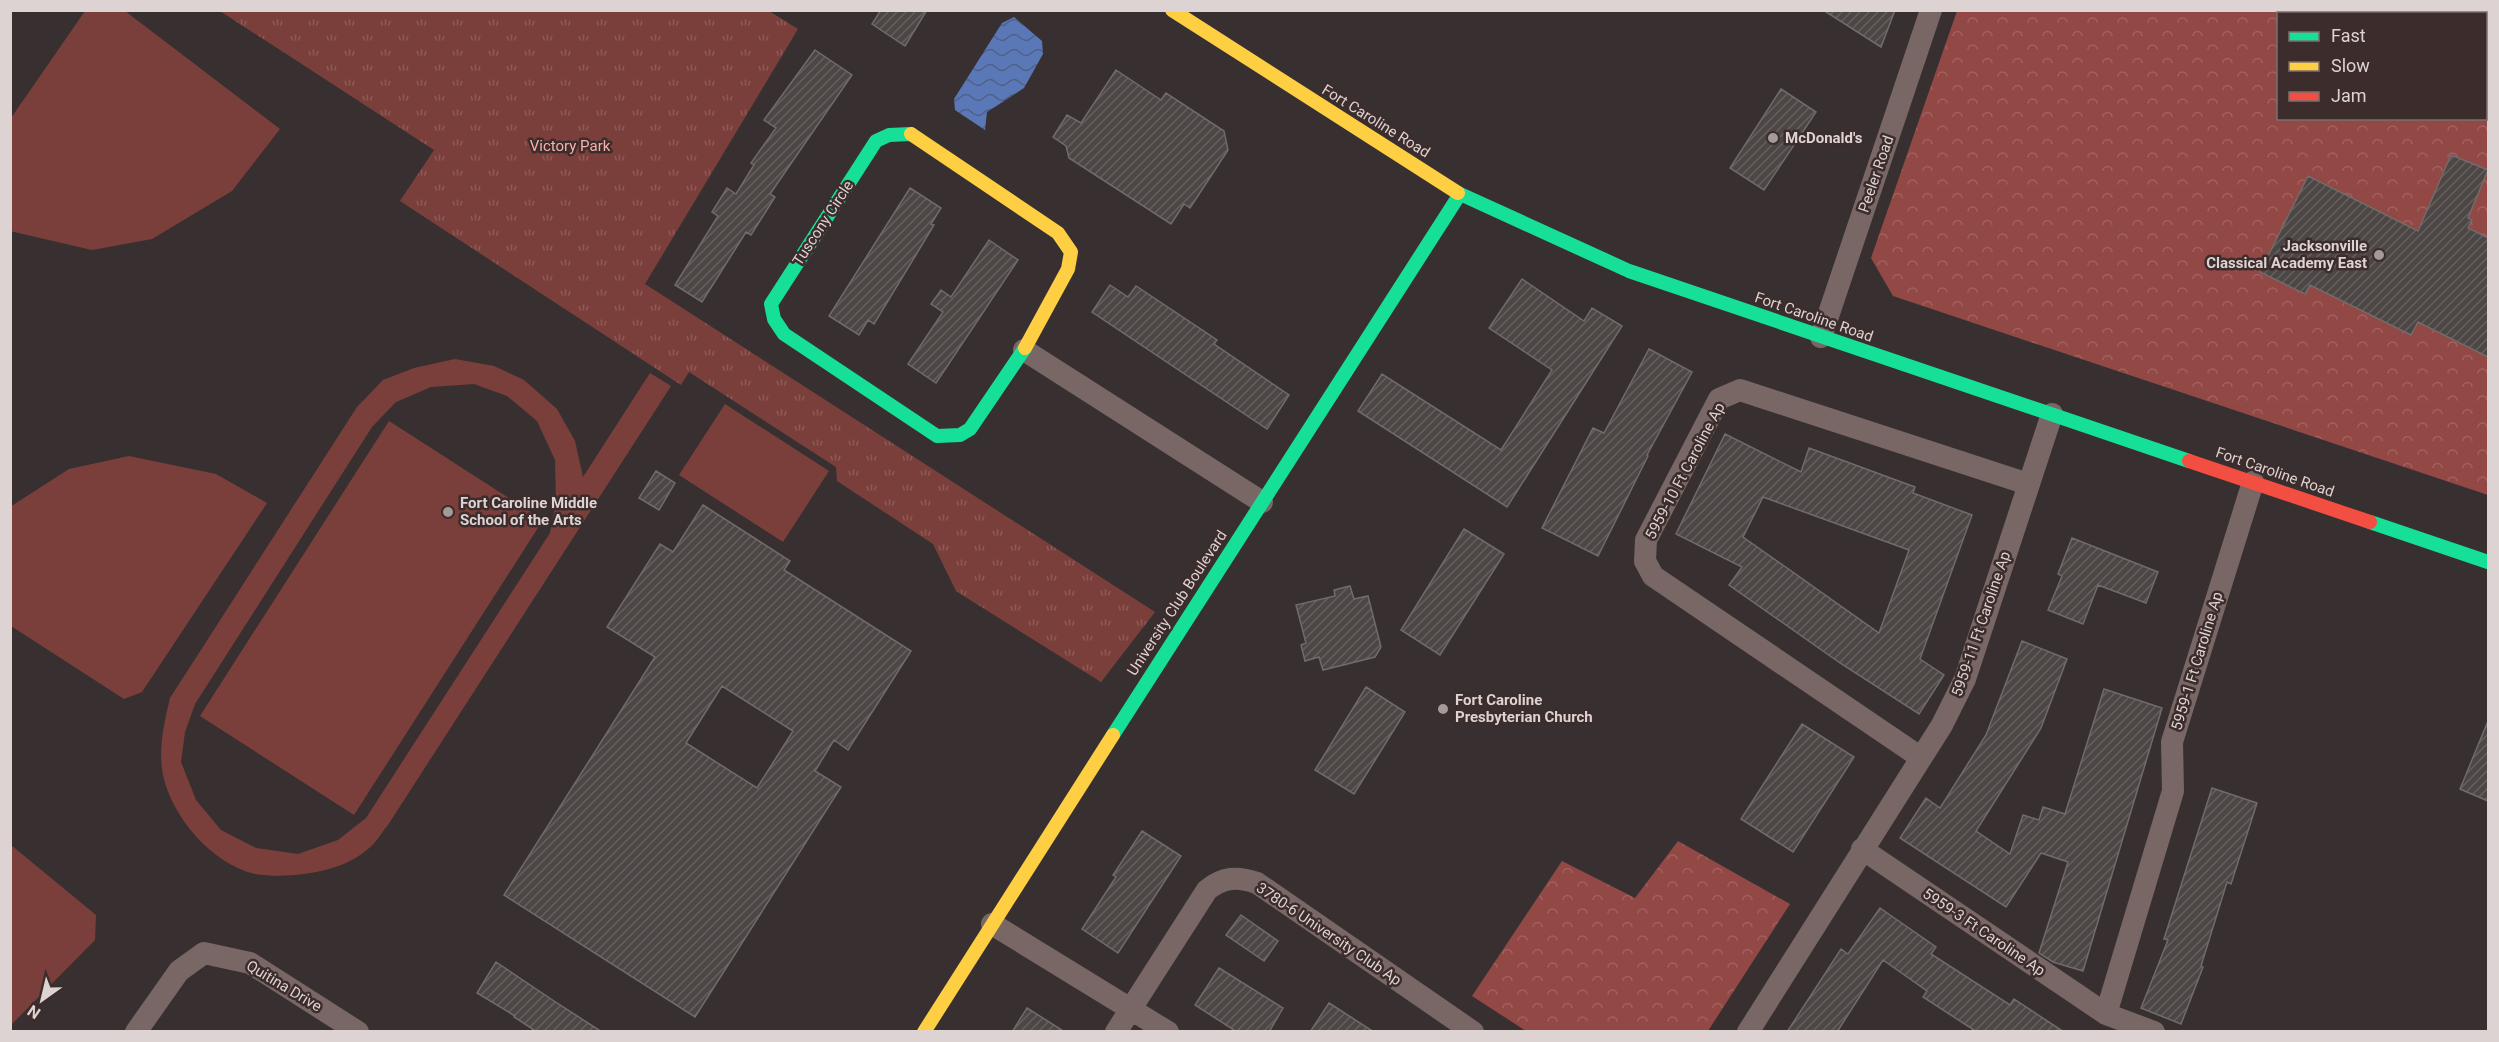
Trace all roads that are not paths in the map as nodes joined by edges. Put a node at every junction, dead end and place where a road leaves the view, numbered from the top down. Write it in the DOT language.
graph roads {
  1 [pos="1172,10"];
  2 [pos="1931,10"];
  3 [pos="1460,194"];
  4 [pos="1821,337"];
  5 [pos="1024,350"];
  6 [pos="2052,414"];
  7 [pos="2253,482"];
  8 [pos="2028,484"];
  9 [pos="1262,502"];
  10 [pos="2488,562"];
  11 [pos="1920,757"];
  12 [pos="1862,849"];
  13 [pos="992,924"];
  14 [pos="1132,1007"];
  15 [pos="2106,1014"];
  16 [pos="2129,1028"];
  17 [pos="136,1032"];
  18 [pos="358,1032"];
  19 [pos="924,1032"];
  20 [pos="1116,1032"];
  21 [pos="1168,1032"];
  22 [pos="1473,1032"];
  23 [pos="1748,1032"];
  24 [pos="2154,1032"];
  1 -- 3 [label="street, Fort Caroline Road"];
  2 -- 4 [label="street, Peeler Road"];
  3 -- 4 [label="street, Fort Caroline Road"];
  3 -- 9 [label="street, University Club Boulevard"];
  4 -- 6 [label="street, Fort Caroline Road"];
  5 -- 5 [label="street, Tuscony Circle"];
  5 -- 9 [label="street"];
  6 -- 7 [label="street, Fort Caroline Road"];
  6 -- 8 [label="street, 5959-11 Ft Caroline Ap"];
  7 -- 10 [label="street, Fort Caroline Road"];
  7 -- 15 [label="street, 5959-1 Ft Caroline Ap"];
  8 -- 11 [label="street, 5959-11 Ft Caroline Ap"];
  8 -- 11 [label="street, 5959-10 Ft Caroline Ap"];
  9 -- 13 [label="street, University Club Boulevard"];
  11 -- 12 [label="street, 5959-11 Ft Caroline Ap"];
  12 -- 15 [label="street, 5959-3 Ft Caroline Ap"];
  12 -- 23 [label="street, 5959-11 Ft Caroline Ap"];
  13 -- 14 [label="street"];
  13 -- 19 [label="street, University Club Boulevard"];
  14 -- 20 [label="street, 3780-6 University Club Ap"];
  14 -- 21 [label="street"];
  14 -- 22 [label="street, 3780-6 University Club Ap"];
  15 -- 16 [label="street, 5959-3 Ft Caroline Ap"];
  16 -- 24 [label="street, 5959-3 Ft Caroline Ap"];
  17 -- 18 [label="street, Quitina Drive"];
}
